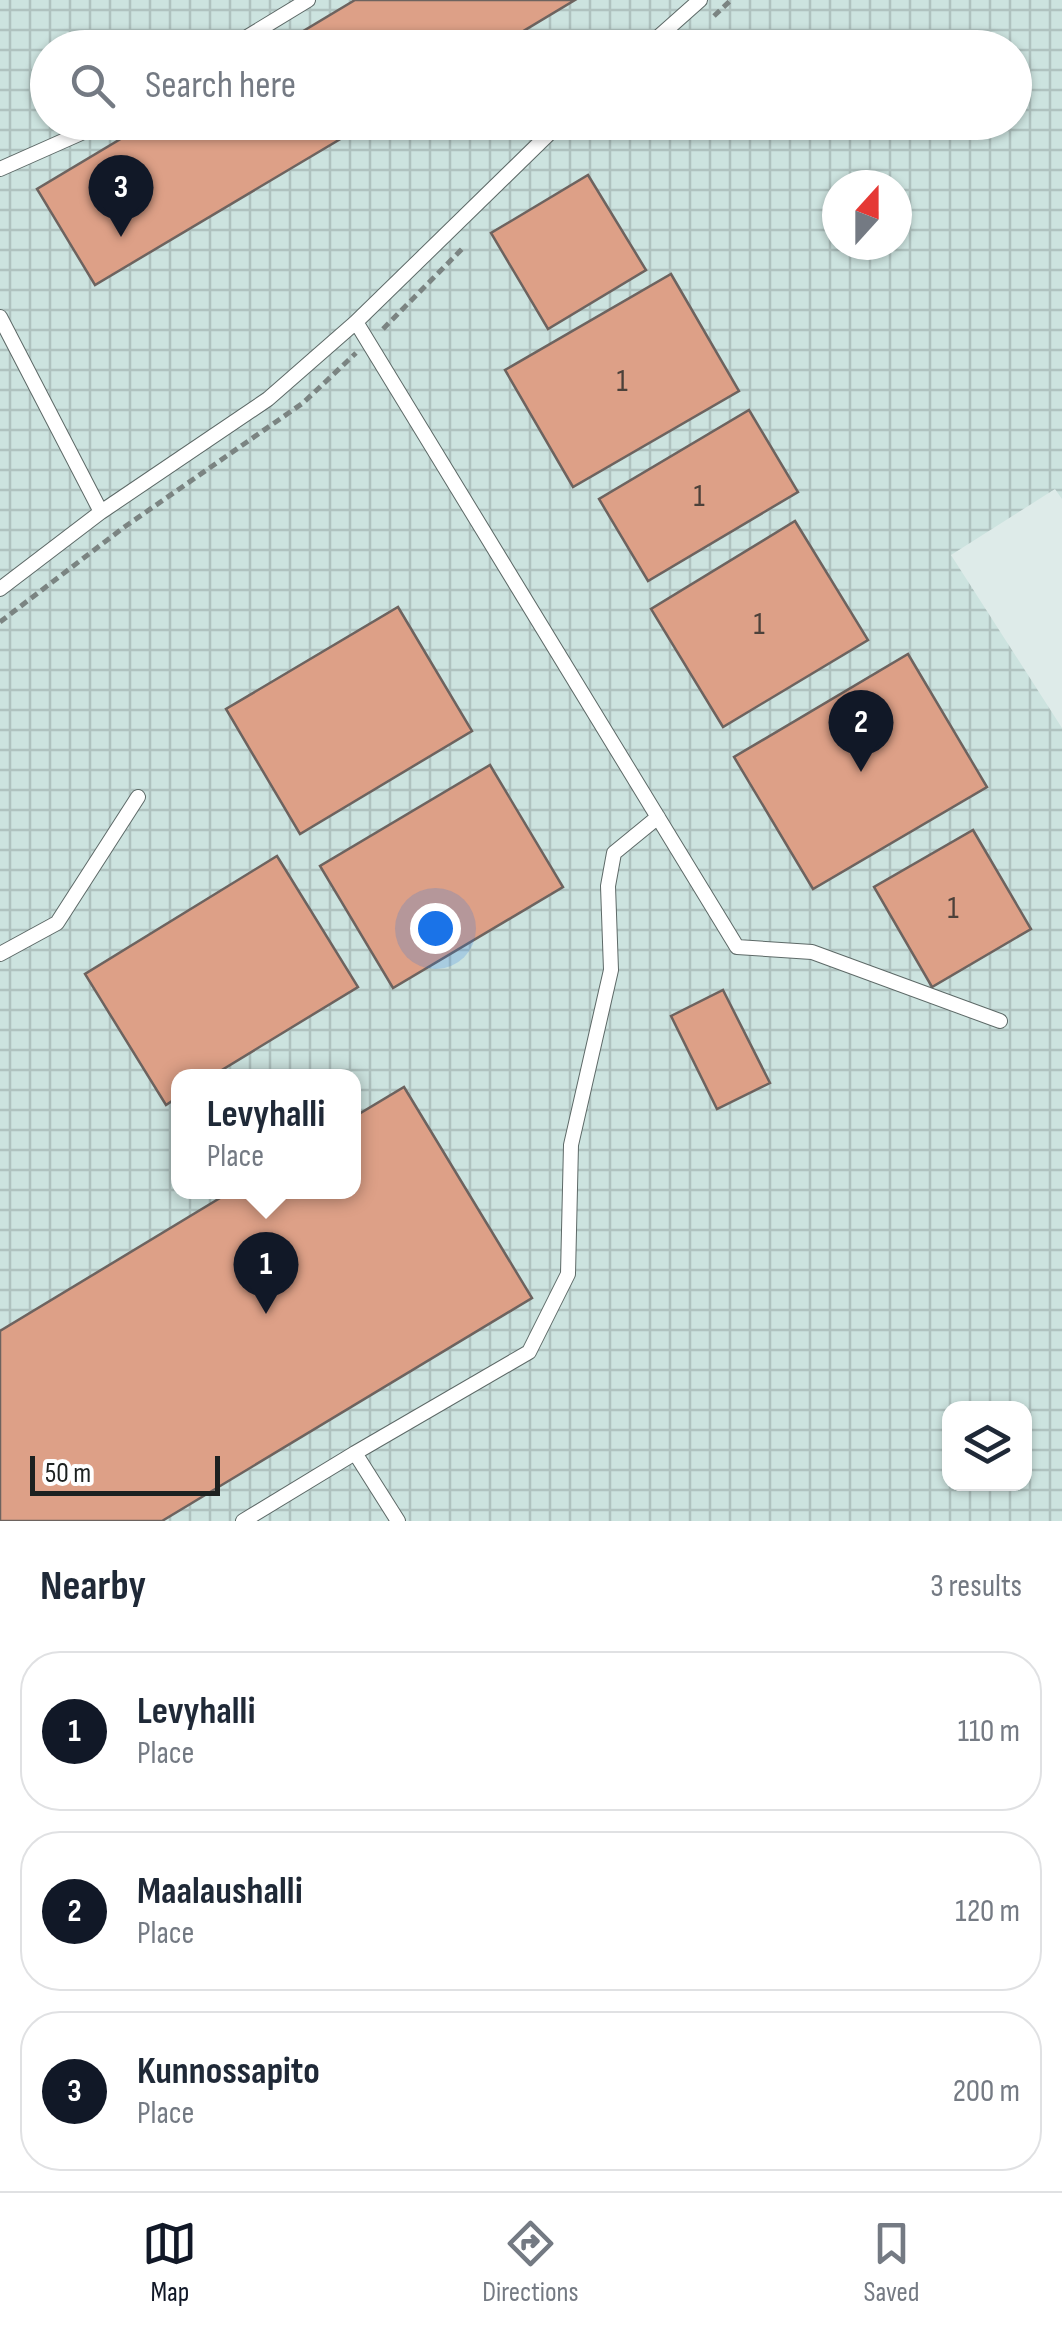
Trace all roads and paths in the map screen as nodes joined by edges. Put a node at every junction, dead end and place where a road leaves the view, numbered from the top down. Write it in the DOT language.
graph roads {
  1 [pos="308,0"];
  2 [pos="700,0"];
  3 [pos="259,30"];
  4 [pos="666,30"];
  5 [pos="66,140"];
  6 [pos="542,140"];
  7 [pos="0,170"];
  8 [pos="0,317"];
  9 [pos="356,322"];
  10 [pos="101,512"];
  11 [pos="0,588"];
  12 [pos="138,796"];
  13 [pos="658,818"];
  14 [pos="0,954"];
  15 [pos="1000,1021"];
  16 [pos="355,1453"];
  17 [pos="243,1521"];
  18 [pos="398,1521"];
  1 -- 3 [label="lane"];
  2 -- 4 [label="lane"];
  5 -- 7 [label="lane"];
  6 -- 9 [label="lane"];
  8 -- 10 [label="lane"];
  9 -- 10 [label="lane"];
  9 -- 13 [label="lane"];
  10 -- 11 [label="lane"];
  12 -- 14 [label="lane"];
  13 -- 15 [label="lane"];
  13 -- 16 [label="lane"];
  16 -- 17 [label="lane"];
  16 -- 18 [label="lane"];
}
